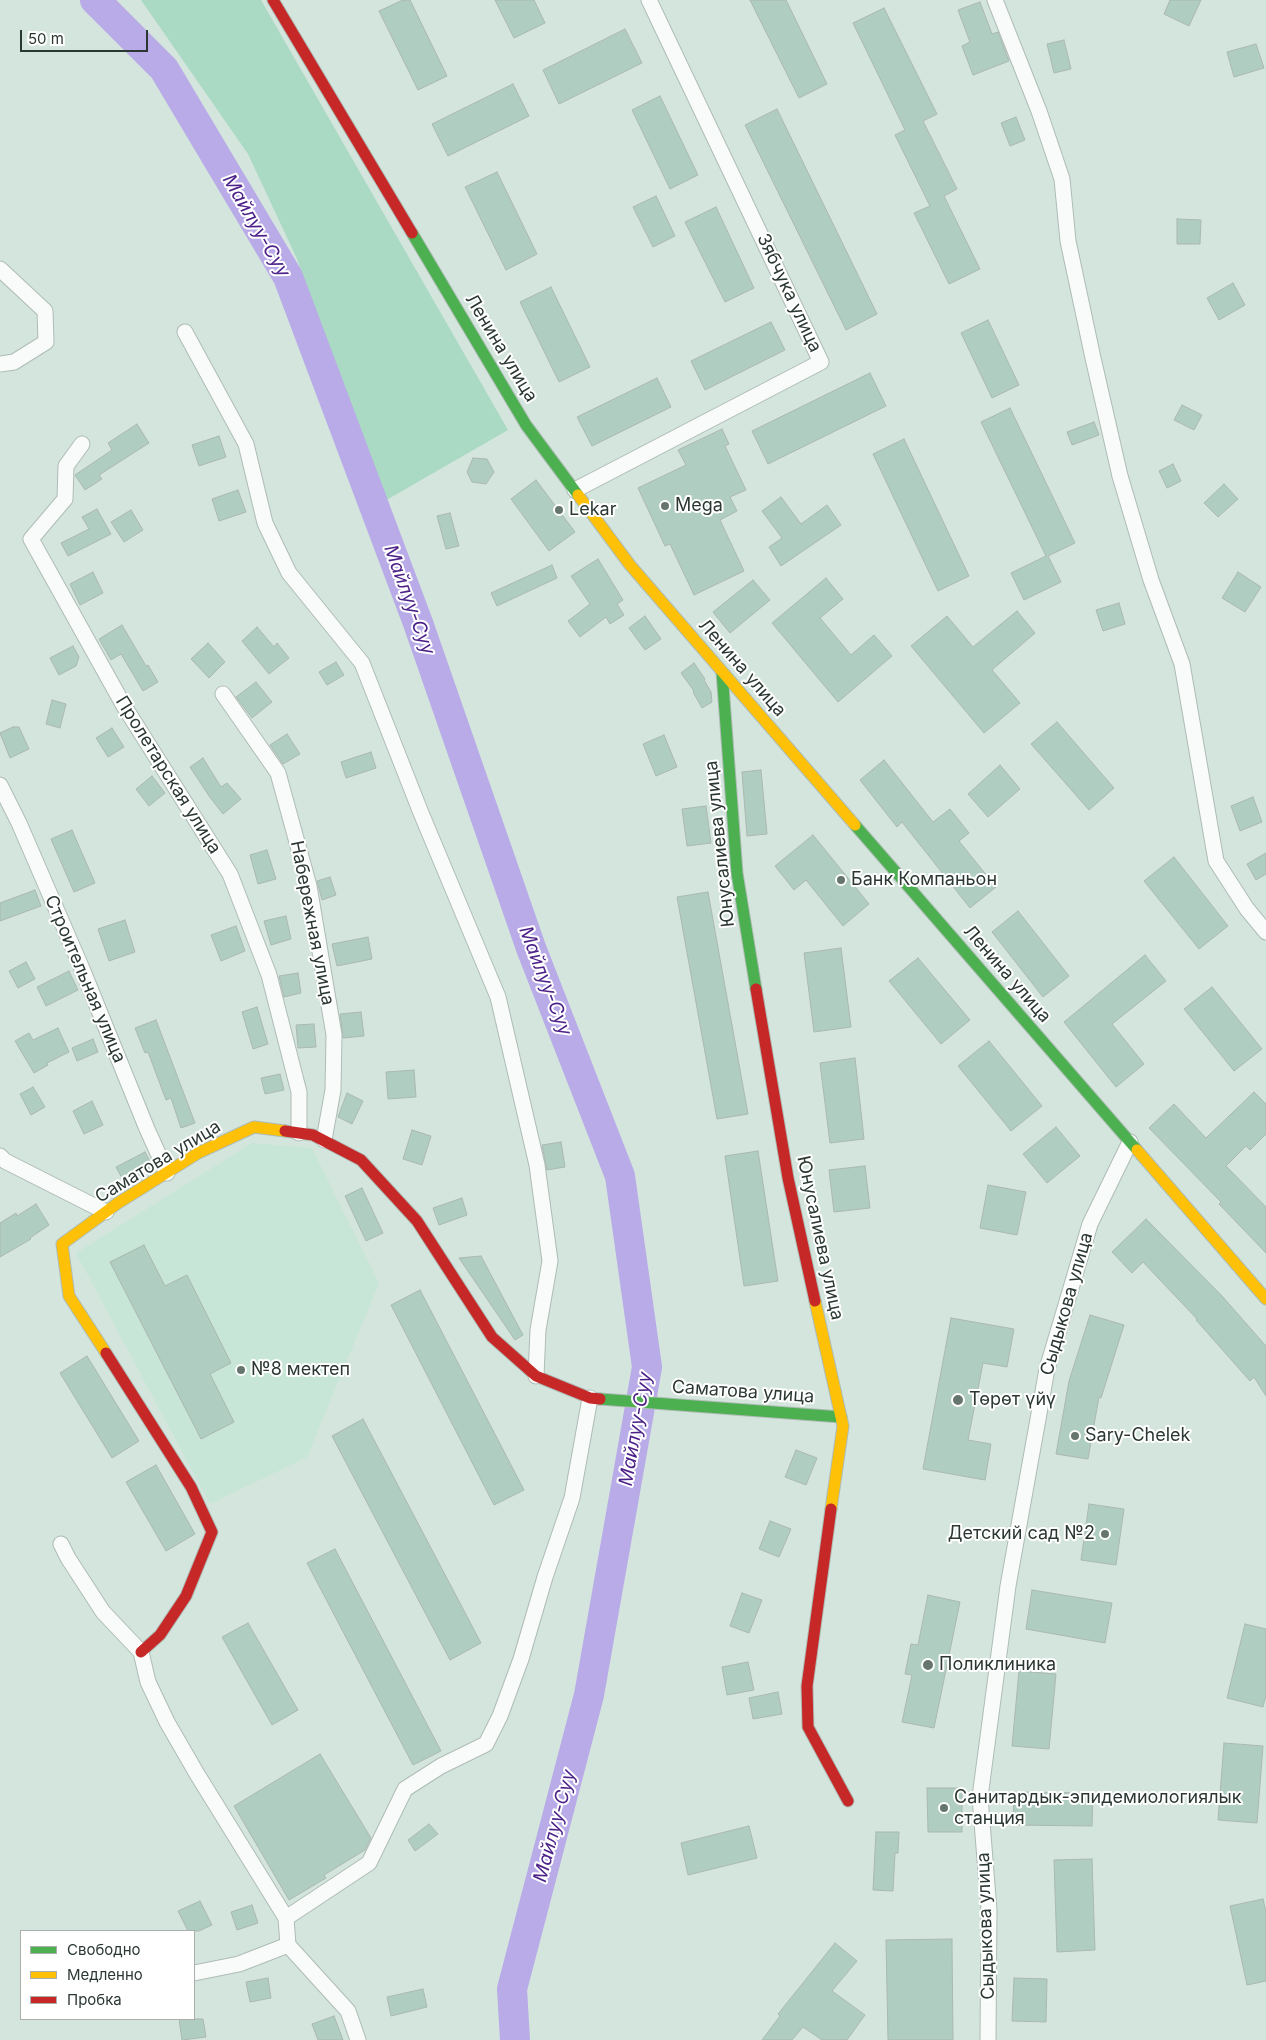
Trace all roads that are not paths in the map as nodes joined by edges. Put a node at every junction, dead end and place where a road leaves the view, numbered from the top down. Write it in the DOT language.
graph roads {
  1 [pos="273,0"];
  2 [pos="650,0"];
  3 [pos="995,0"];
  4 [pos="0,269"];
  5 [pos="185,332"];
  6 [pos="0,364"];
  7 [pos="82,444"];
  8 [pos="575,490"];
  9 [pos="722,672"];
  10 [pos="223,694"];
  11 [pos="0,785"];
  12 [pos="1266,932"];
  13 [pos="299,1133"];
  14 [pos="324,1140"];
  15 [pos="1130,1142"];
  16 [pos="0,1156"];
  17 [pos="168,1173"];
  18 [pos="106,1212"];
  19 [pos="1266,1299"];
  20 [pos="536,1376"];
  21 [pos="590,1398"];
  22 [pos="841,1418"];
  23 [pos="61,1544"];
  24 [pos="141,1652"];
  25 [pos="848,1801"];
  26 [pos="286,1918"];
  27 [pos="288,1945"];
  28 [pos="195,1973"];
  29 [pos="358,2040"];
  30 [pos="988,2040"];
  1 -- 8 [label="street, Ленина улица"];
  2 -- 8 [label="street, Зябчука улица"];
  3 -- 12 [label="street"];
  4 -- 6 [label="street"];
  5 -- 20 [label="street"];
  7 -- 13 [label="street, Пролетарская улица"];
  8 -- 9 [label="street, Ленина улица"];
  9 -- 15 [label="street, Ленина улица"];
  9 -- 22 [label="street, Юнусалиева улица"];
  10 -- 14 [label="street, Набережная улица"];
  11 -- 17 [label="street, Строительная улица"];
  13 -- 14 [label="street, Саматова улица"];
  13 -- 17 [label="street, Саматова улица"];
  14 -- 20 [label="street, Саматова улица"];
  15 -- 19 [label="street, Ленина улица"];
  15 -- 30 [label="street, Сыдыкова улица"];
  16 -- 18 [label="street"];
  17 -- 18 [label="street, Саматова улица"];
  18 -- 24 [label="street, Саматова улица"];
  20 -- 21 [label="street, Саматова улица"];
  21 -- 22 [label="street, Саматова улица"];
  21 -- 26 [label="street"];
  22 -- 25 [label="street, Юнусалиева улица"];
  23 -- 24 [label="street"];
  24 -- 26 [label="street"];
  26 -- 27 [label="street"];
  27 -- 28 [label="street"];
  27 -- 29 [label="street"];
}
